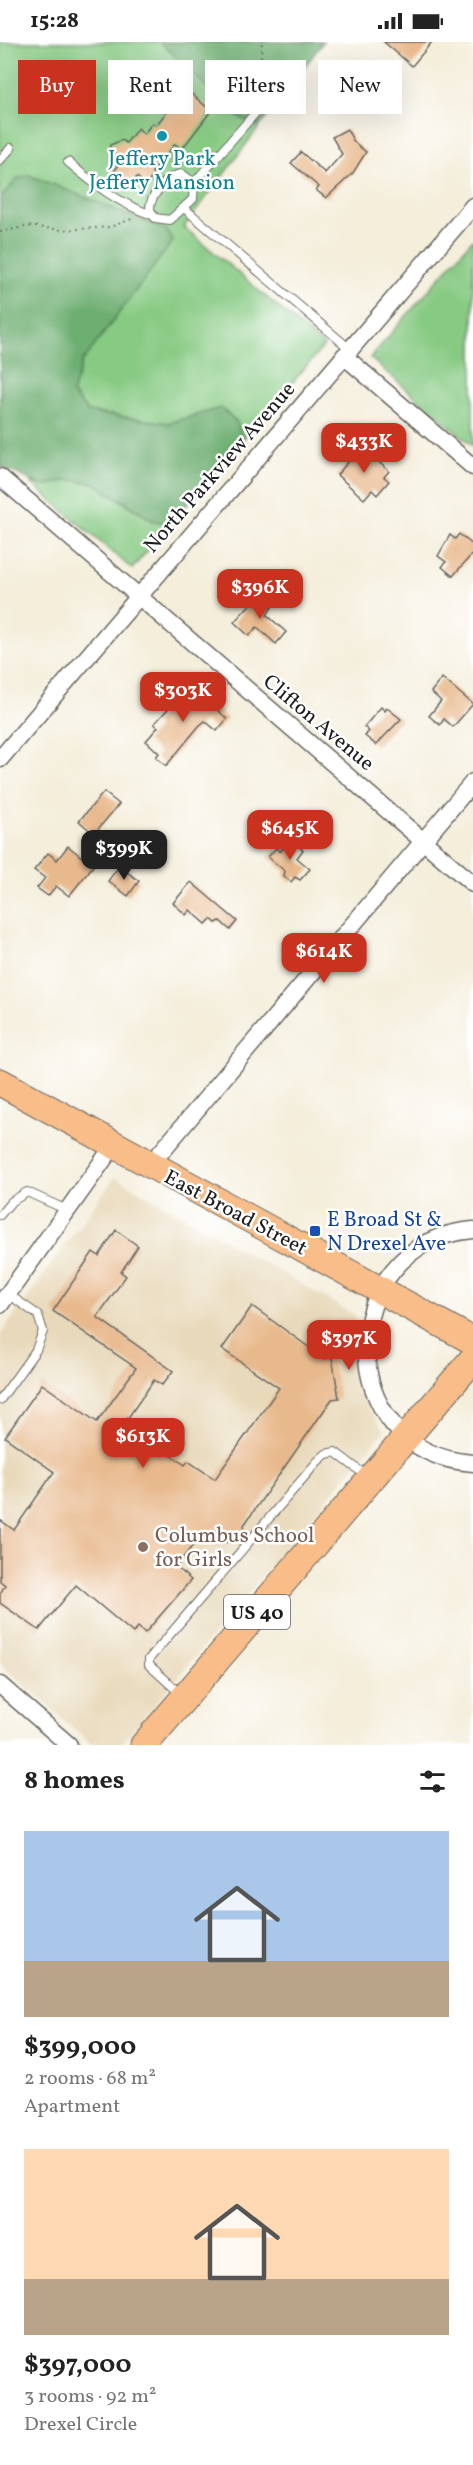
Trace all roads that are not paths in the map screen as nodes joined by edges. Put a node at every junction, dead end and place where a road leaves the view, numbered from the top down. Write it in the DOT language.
graph roads {
  1 [pos="254,114"];
  2 [pos="11,148"];
  3 [pos="0,160"];
  4 [pos="68,162"];
  5 [pos="194,183"];
  6 [pos="473,206"];
  7 [pos="184,208"];
  8 [pos="148,213"];
  9 [pos="347,352"];
  10 [pos="473,467"];
  11 [pos="0,477"];
  12 [pos="137,597"];
  13 [pos="0,759"];
  14 [pos="473,782"];
  15 [pos="423,841"];
  16 [pos="473,884"];
  17 [pos="0,1082"];
  18 [pos="114,1145"];
  19 [pos="150,1165"];
  20 [pos="67,1210"];
  21 [pos="0,1215"];
  22 [pos="473,1230"];
  23 [pos="380,1290"];
  24 [pos="4,1300"];
  25 [pos="473,1341"];
  26 [pos="473,1359"];
  27 [pos="0,1400"];
  28 [pos="407,1437"];
  29 [pos="473,1463"];
  30 [pos="371,1479"];
  31 [pos="0,1685"];
  32 [pos="185,1697"];
  33 [pos="69,1745"];
  34 [pos="144,1745"];
  1 -- 5 [label="lane"];
  2 -- 3 [label="lane"];
  4 -- 8 [label="lane"];
  5 -- 7 [label="lane"];
  5 -- 8 [label="lane"];
  6 -- 9 [label="street, North Parkview Avenue"];
  7 -- 8 [label="lane"];
  7 -- 9 [label="lane"];
  9 -- 10 [label="street"];
  9 -- 12 [label="street, North Parkview Avenue"];
  11 -- 12 [label="street, Clifton Avenue"];
  12 -- 13 [label="street, North Parkview Avenue"];
  12 -- 15 [label="street, Clifton Avenue"];
  14 -- 15 [label="street"];
  15 -- 16 [label="street, Clifton Avenue"];
  15 -- 19 [label="street"];
  17 -- 18 [label="main road, East Broad Street"];
  18 -- 19 [label="main road, East Broad Street"];
  18 -- 20 [label="street"];
  19 -- 23 [label="main road, East Broad Street"];
  20 -- 21 [label="lane"];
  20 -- 24 [label="street"];
  22 -- 23 [label="street"];
  23 -- 25 [label="main road, East Broad Street"];
  23 -- 28 [label="street"];
  24 -- 27 [label="lane"];
  26 -- 28 [label="main road, US 40"];
  28 -- 29 [label="street"];
  28 -- 30 [label="main road, US 40"];
  30 -- 32 [label="main road, US 40"];
  30 -- 32 [label="lane"];
  31 -- 33 [label="street"];
  32 -- 34 [label="main road, US 40"];
}
